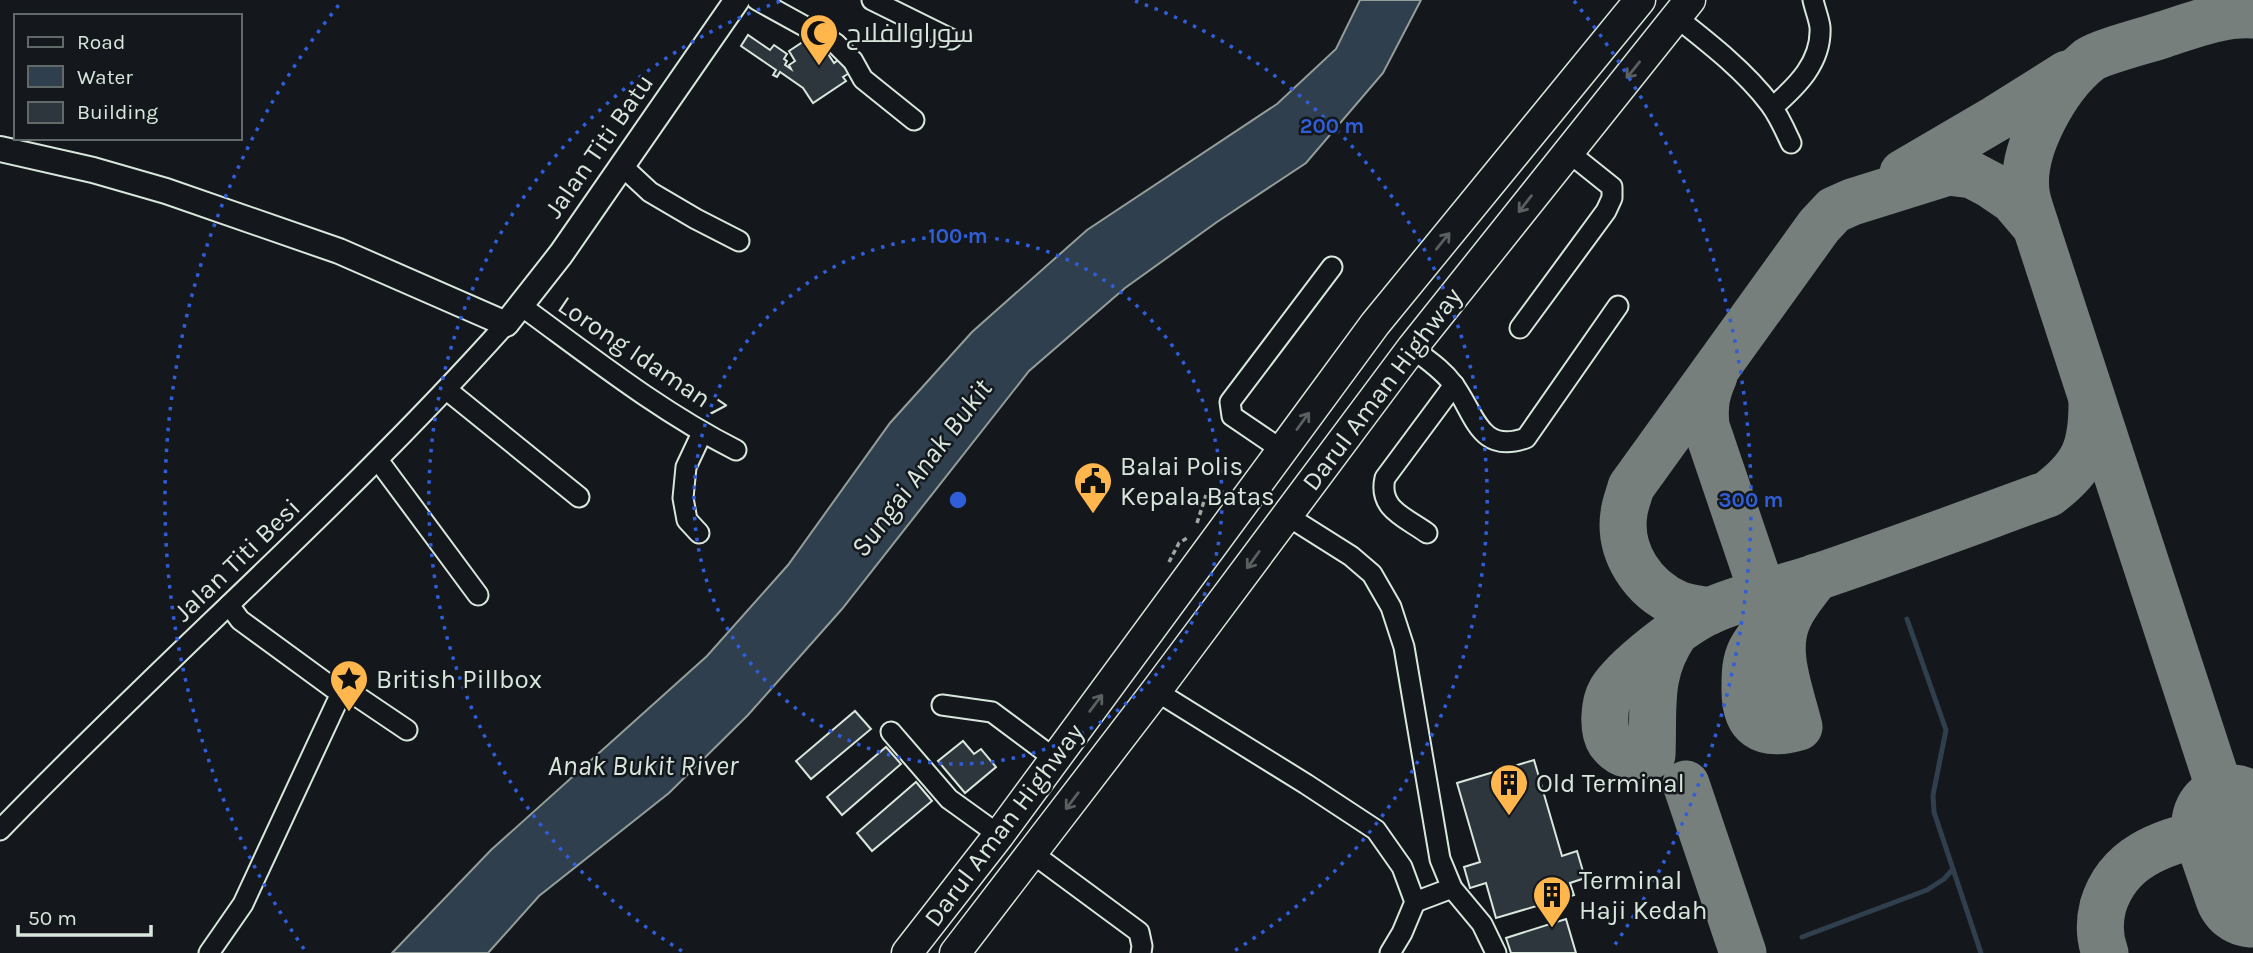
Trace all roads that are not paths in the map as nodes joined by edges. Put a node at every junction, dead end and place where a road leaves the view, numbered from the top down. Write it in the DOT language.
graph roads {
  1 [pos="737,0"];
  2 [pos="757,0"];
  3 [pos="872,0"];
  4 [pos="1640,0"];
  5 [pos="1813,0"];
  6 [pos="1673,6"];
  7 [pos="951,39"];
  8 [pos="1773,107"];
  9 [pos="914,120"];
  10 [pos="1791,143"];
  11 [pos="0,149"];
  12 [pos="1567,151"];
  13 [pos="621,165"];
  14 [pos="739,241"];
  15 [pos="1332,267"];
  16 [pos="1618,306"];
  17 [pos="513,314"];
  18 [pos="1376,324"];
  19 [pos="1520,328"];
  20 [pos="1412,348"];
  21 [pos="1454,385"];
  22 [pos="447,390"];
  23 [pos="702,433"];
  24 [pos="736,450"];
  25 [pos="1282,450"];
  26 [pos="378,460"];
  27 [pos="579,497"];
  28 [pos="1286,514"];
  29 [pos="699,533"];
  30 [pos="1427,533"];
  31 [pos="478,595"];
  32 [pos="229,605"];
  33 [pos="342,691"];
  34 [pos="1156,691"];
  35 [pos="942,705"];
  36 [pos="407,730"];
  37 [pos="891,732"];
  38 [pos="1055,759"];
  39 [pos="0,830"];
  40 [pos="999,835"];
  41 [pos="1032,853"];
  42 [pos="1451,888"];
  43 [pos="1415,902"];
  44 [pos="209,953"];
  45 [pos="907,953"];
  46 [pos="955,953"];
  47 [pos="1141,953"];
  48 [pos="1390,953"];
  49 [pos="1496,953"];
  1 -- 13 [label="main road, Jalan Titi Batu"];
  2 -- 9 [label="street"];
  3 -- 7 [label="street"];
  18 -- 4 [label="highway, Darul Aman Highway, one-way"];
  5 -- 8 [label="street"];
  6 -- 8 [label="street"];
  6 -- 12 [label="highway, Darul Aman Highway, one-way"];
  8 -- 10 [label="street"];
  11 -- 17 [label="main road"];
  12 -- 19 [label="street"];
  12 -- 20 [label="highway, Darul Aman Highway, one-way"];
  13 -- 14 [label="street"];
  13 -- 17 [label="main road, Jalan Titi Batu"];
  15 -- 25 [label="street"];
  16 -- 21 [label="street"];
  17 -- 22 [label="street, Jalan Titi Besi"];
  17 -- 23 [label="street, Lorong Idaman 7"];
  18 -- 20 [label="highway"];
  25 -- 18 [label="highway, Darul Aman Highway, one-way"];
  20 -- 21 [label="street"];
  20 -- 28 [label="highway, Darul Aman Highway"];
  21 -- 30 [label="street"];
  22 -- 26 [label="street, Jalan Titi Besi"];
  22 -- 27 [label="street"];
  23 -- 24 [label="street, Lorong Idaman 7"];
  23 -- 29 [label="street"];
  38 -- 25 [label="highway, Darul Aman Highway, one-way"];
  26 -- 31 [label="street"];
  26 -- 32 [label="street, Jalan Titi Besi"];
  28 -- 34 [label="highway, Darul Aman Highway, one-way"];
  28 -- 42 [label="street"];
  32 -- 33 [label="street"];
  32 -- 39 [label="street, Jalan Titi Besi"];
  33 -- 36 [label="street"];
  33 -- 44 [label="street"];
  34 -- 41 [label="highway, Darul Aman Highway, one-way"];
  34 -- 43 [label="street"];
  35 -- 38 [label="street"];
  37 -- 40 [label="street"];
  38 -- 40 [label="highway, Darul Aman Highway"];
  40 -- 45 [label="highway, Darul Aman Highway"];
  41 -- 46 [label="highway, Darul Aman Highway"];
  41 -- 47 [label="street"];
  42 -- 43 [label="street"];
  42 -- 49 [label="street"];
  43 -- 48 [label="street"];
}
